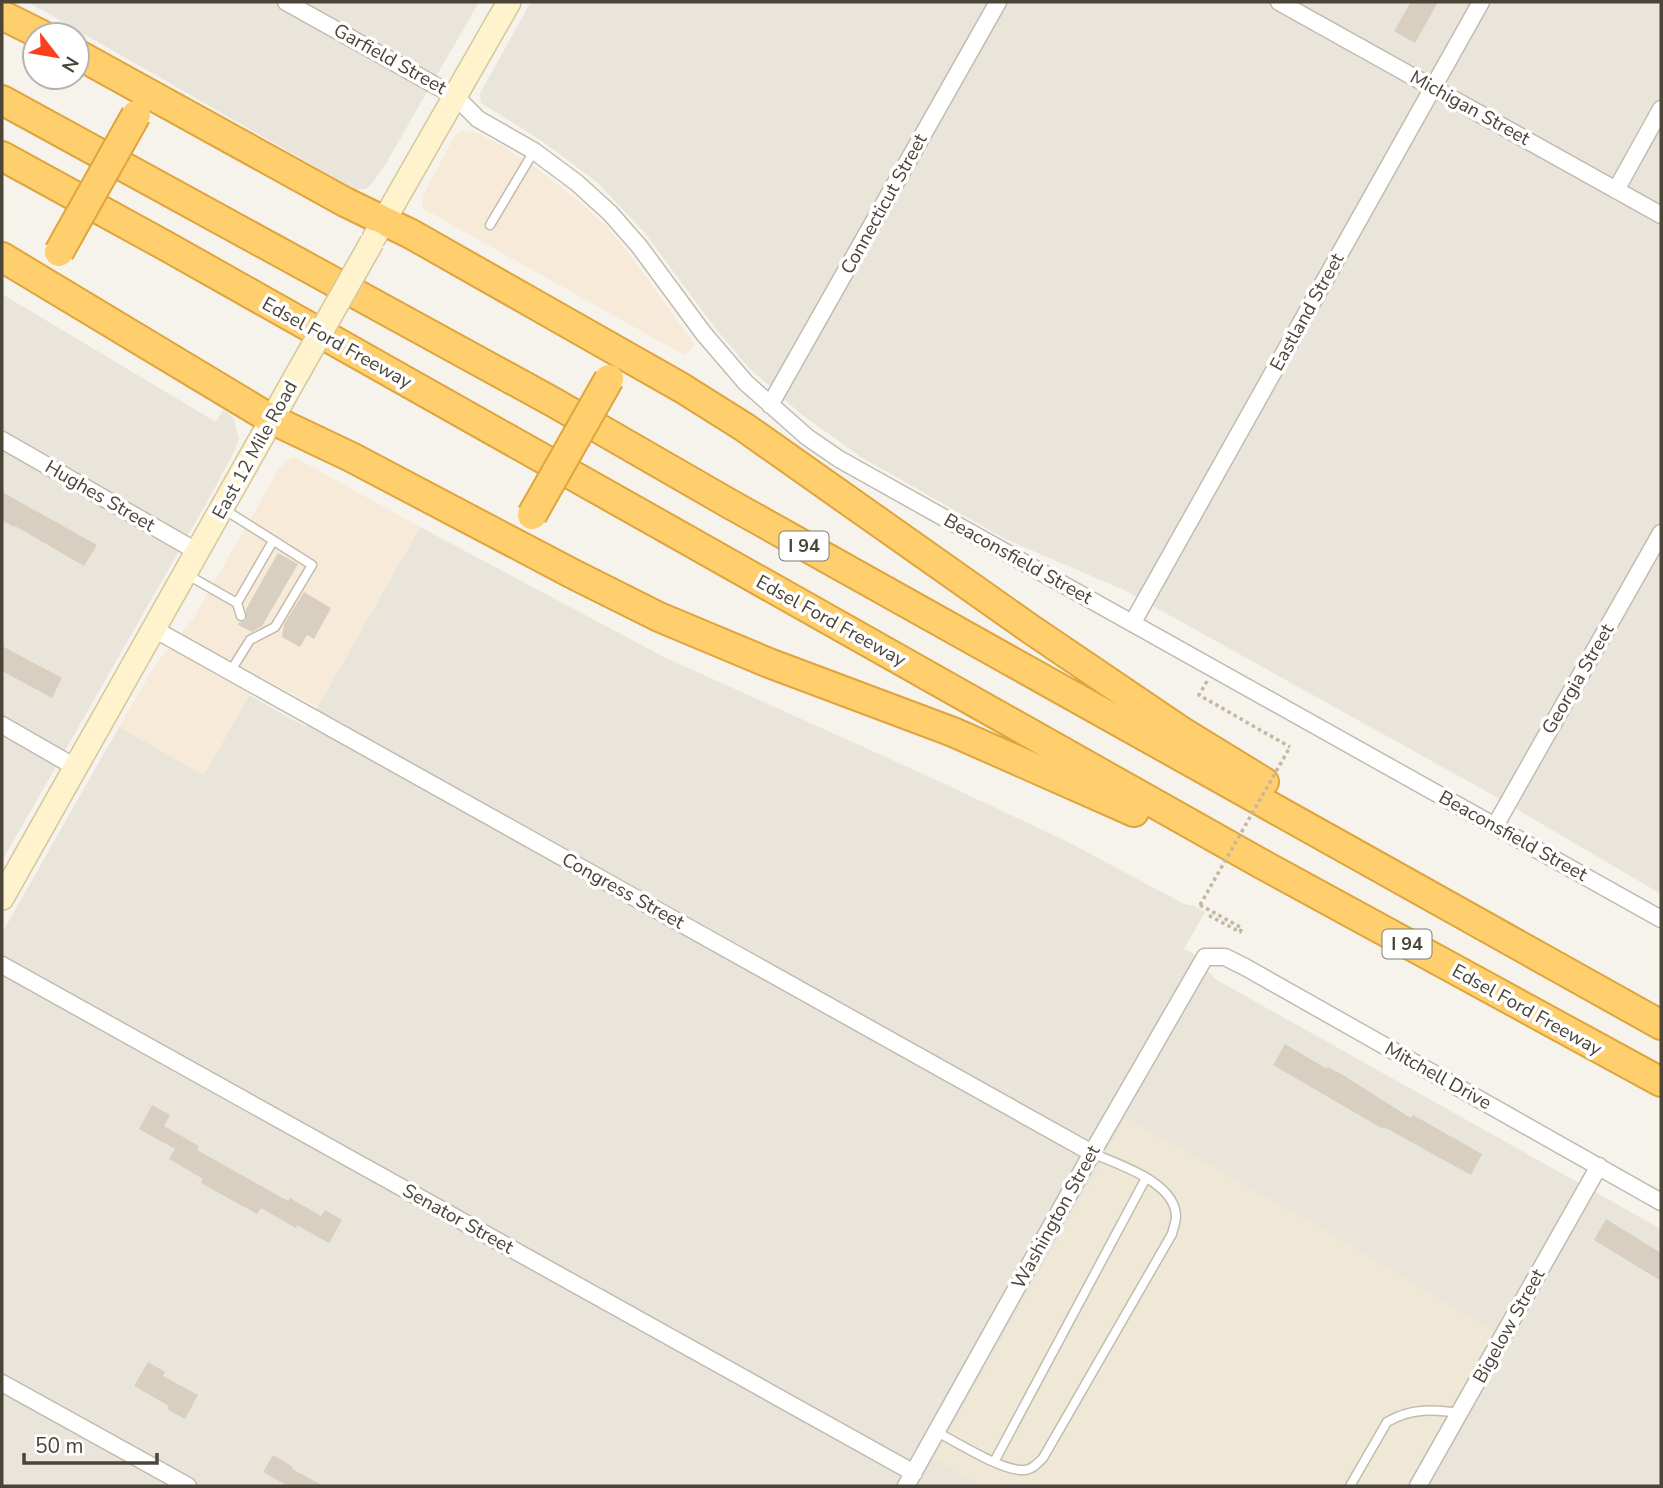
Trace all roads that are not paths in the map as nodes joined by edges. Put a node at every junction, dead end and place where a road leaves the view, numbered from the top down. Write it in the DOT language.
graph roads {
  1 [pos="286,2"];
  2 [pos="509,2"];
  3 [pos="998,2"];
  4 [pos="1279,2"];
  5 [pos="1481,2"];
  6 [pos="2,15"];
  7 [pos="21,24"];
  8 [pos="91,62"];
  9 [pos="1433,87"];
  10 [pos="456,97"];
  11 [pos="2,100"];
  12 [pos="168,103"];
  13 [pos="1661,109"];
  14 [pos="534,151"];
  15 [pos="2,156"];
  16 [pos="1616,190"];
  17 [pos="1661,215"];
  18 [pos="490,225"];
  19 [pos="378,232"];
  20 [pos="2,257"];
  21 [pos="62,294"];
  22 [pos="606,344"];
  23 [pos="770,405"];
  24 [pos="271,419"];
  25 [pos="2,440"];
  26 [pos="223,509"];
  27 [pos="1661,533"];
  28 [pos="498,535"];
  29 [pos="273,541"];
  30 [pos="198,552"];
  31 [pos="186,573"];
  32 [pos="237,603"];
  33 [pos="241,616"];
  34 [pos="1133,622"];
  35 [pos="246,628"];
  36 [pos="154,629"];
  37 [pos="250,640"];
  38 [pos="230,672"];
  39 [pos="2,725"];
  40 [pos="75,767"];
  41 [pos="1495,826"];
  42 [pos="1260,863"];
  43 [pos="2,898"];
  44 [pos="1661,919"];
  45 [pos="1213,956"];
  46 [pos="2,965"];
  47 [pos="1605,995"];
  48 [pos="1661,1025"];
  49 [pos="1661,1082"];
  50 [pos="1092,1153"];
  51 [pos="1599,1166"];
  52 [pos="1146,1178"];
  53 [pos="1661,1202"];
  54 [pos="2,1382"];
  55 [pos="1460,1413"];
  56 [pos="937,1432"];
  57 [pos="993,1462"];
  58 [pos="910,1479"];
  59 [pos="188,1486"];
  60 [pos="1350,1486"];
  61 [pos="1418,1486"];
  1 -- 10 [label="street, Garfield Street"];
  2 -- 10 [label="main road, East 12 Mile Road"];
  3 -- 23 [label="street, Connecticut Street"];
  4 -- 9 [label="street, Michigan Street"];
  5 -- 9 [label="street, Eastland Street"];
  6 -- 7 [label="highway"];
  8 -- 12 [label="highway"];
  9 -- 16 [label="street, Michigan Street"];
  9 -- 34 [label="street, Eastland Street"];
  10 -- 14 [label="street, Beaconsfield Street"];
  10 -- 19 [label="main road, East 12 Mile Road"];
  11 -- 47 [label="highway, I 94"];
  12 -- 19 [label="highway"];
  12 -- 21 [label="highway, bridge"];
  13 -- 16 [label="street"];
  14 -- 18 [label="lane"];
  14 -- 23 [label="street, Beaconsfield Street"];
  15 -- 42 [label="highway, Edsel Ford Freeway / I 94"];
  16 -- 17 [label="street, Michigan Street"];
  19 -- 22 [label="highway"];
  19 -- 24 [label="main road, East 12 Mile Road, bridge"];
  20 -- 21 [label="highway"];
  21 -- 24 [label="highway"];
  22 -- 28 [label="highway, bridge"];
  22 -- 47 [label="highway"];
  23 -- 34 [label="street, Beaconsfield Street"];
  24 -- 26 [label="main road, East 12 Mile Road"];
  24 -- 28 [label="highway"];
  25 -- 30 [label="street, Hughes Street"];
  26 -- 29 [label="lane"];
  26 -- 30 [label="main road, East 12 Mile Road"];
  27 -- 41 [label="street, Georgia Street"];
  28 -- 42 [label="highway"];
  29 -- 32 [label="lane"];
  29 -- 37 [label="lane"];
  30 -- 31 [label="main road, East 12 Mile Road"];
  31 -- 32 [label="lane"];
  31 -- 36 [label="main road, East 12 Mile Road"];
  32 -- 33 [label="lane"];
  34 -- 41 [label="street, Beaconsfield Street"];
  35 -- 37 [label="lane"];
  36 -- 38 [label="street, Congress Street"];
  36 -- 40 [label="main road, East 12 Mile Road"];
  37 -- 38 [label="lane"];
  38 -- 50 [label="street, Congress Street"];
  39 -- 40 [label="street"];
  40 -- 43 [label="main road, East 12 Mile Road"];
  41 -- 44 [label="street, Beaconsfield Street"];
  42 -- 49 [label="highway, Edsel Ford Freeway / I 94"];
  45 -- 50 [label="street, Washington Street"];
  45 -- 51 [label="street, Mitchell Drive"];
  46 -- 58 [label="street, Senator Street"];
  47 -- 48 [label="highway, I 94"];
  50 -- 52 [label="lane"];
  50 -- 56 [label="street, Washington Street"];
  51 -- 53 [label="street, Mitchell Drive"];
  51 -- 55 [label="street, Bigelow Street"];
  52 -- 57 [label="lane"];
  52 -- 57 [label="lane"];
  54 -- 59 [label="street"];
  55 -- 60 [label="lane"];
  55 -- 61 [label="street, Bigelow Street"];
  56 -- 57 [label="lane"];
  56 -- 58 [label="street, Washington Street"];
}
